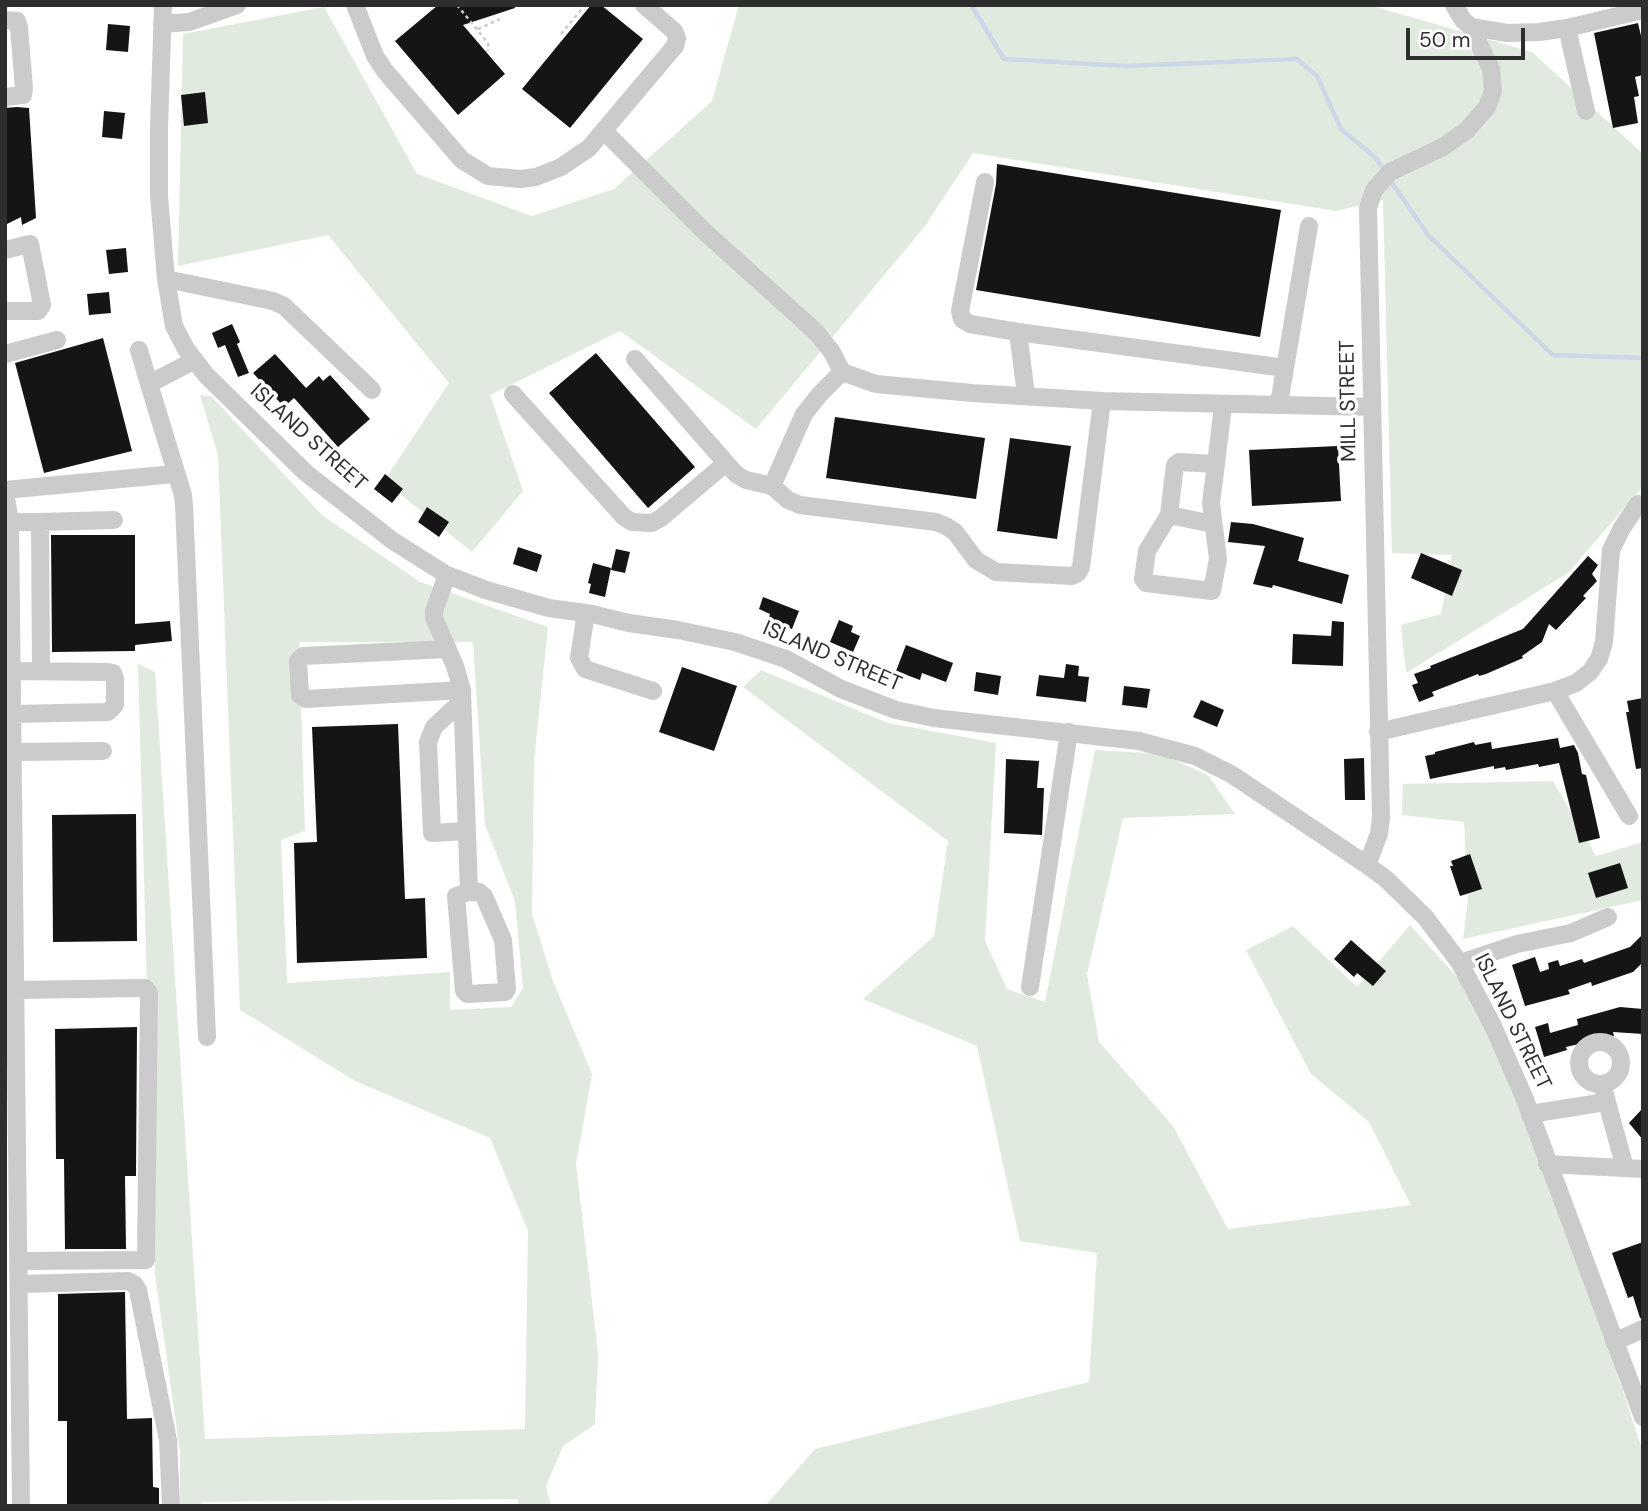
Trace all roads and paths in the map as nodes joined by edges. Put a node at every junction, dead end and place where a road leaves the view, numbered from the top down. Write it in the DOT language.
graph roads {
  1 [pos="163,5"];
  2 [pos="237,5"];
  3 [pos="355,5"];
  4 [pos="457,5"];
  5 [pos="584,5"];
  6 [pos="644,5"];
  7 [pos="1454,5"];
  8 [pos="1643,10"];
  9 [pos="500,19"];
  10 [pos="5,20"];
  11 [pos="162,24"];
  12 [pos="1471,27"];
  13 [pos="1567,28"];
  14 [pos="477,30"];
  15 [pos="561,34"];
  16 [pos="488,51"];
  17 [pos="5,97"];
  18 [pos="1586,111"];
  19 [pos="604,131"];
  20 [pos="985,182"];
  21 [pos="1309,226"];
  22 [pos="5,250"];
  23 [pos="166,279"];
  24 [pos="5,311"];
  25 [pos="1018,332"];
  26 [pos="57,340"];
  27 [pos="139,350"];
  28 [pos="5,354"];
  29 [pos="635,359"];
  30 [pos="195,360"];
  31 [pos="1285,368"];
  32 [pos="842,372"];
  33 [pos="149,384"];
  34 [pos="372,390"];
  35 [pos="513,394"];
  36 [pos="1026,395"];
  37 [pos="1102,401"];
  38 [pos="1279,404"];
  39 [pos="1223,405"];
  40 [pos="1372,407"];
  41 [pos="726,463"];
  42 [pos="1216,464"];
  43 [pos="174,474"];
  44 [pos="772,486"];
  45 [pos="5,491"];
  46 [pos="1638,504"];
  47 [pos="1169,515"];
  48 [pos="114,520"];
  49 [pos="40,522"];
  50 [pos="1213,524"];
  51 [pos="8,534"];
  52 [pos="447,575"];
  53 [pos="11,586"];
  54 [pos="40,586"];
  55 [pos="11,612"];
  56 [pos="40,613"];
  57 [pos="586,613"];
  58 [pos="447,649"];
  59 [pos="12,671"];
  60 [pos="41,671"];
  61 [pos="653,691"];
  62 [pos="1555,691"];
  63 [pos="462,695"];
  64 [pos="10,722"];
  65 [pos="1069,732"];
  66 [pos="1378,732"];
  67 [pos="103,751"];
  68 [pos="13,752"];
  69 [pos="1629,816"];
  70 [pos="466,831"];
  71 [pos="1367,865"];
  72 [pos="469,892"];
  73 [pos="1608,917"];
  74 [pos="10,954"];
  75 [pos="1460,963"];
  76 [pos="1030,987"];
  77 [pos="16,990"];
  78 [pos="207,1037"];
  79 [pos="11,1038"];
  80 [pos="1530,1114"];
  81 [pos="1547,1164"];
  82 [pos="1634,1168"];
  83 [pos="12,1227"];
  84 [pos="20,1261"];
  85 [pos="20,1283"];
  86 [pos="12,1327"];
  87 [pos="1643,1329"];
  88 [pos="1614,1342"];
  89 [pos="13,1415"];
  90 [pos="1643,1418"];
  91 [pos="21,1506"];
  92 [pos="171,1506"];
  1 -- 11 [label="street, ISLAND STREET"];
  2 -- 11 [label="street"];
  3 -- 19 [label="street"];
  4 -- 14 [label="path"];
  5 -- 15 [label="path"];
  6 -- 19 [label="street"];
  7 -- 12 [label="street, MILL STREET"];
  8 -- 13 [label="street"];
  9 -- 14 [label="path"];
  10 -- 17 [label="street"];
  11 -- 23 [label="street, ISLAND STREET"];
  12 -- 13 [label="street"];
  12 -- 40 [label="street, MILL STREET"];
  13 -- 18 [label="street"];
  14 -- 16 [label="path"];
  19 -- 32 [label="street"];
  20 -- 25 [label="street"];
  21 -- 31 [label="street"];
  22 -- 24 [label="street"];
  23 -- 30 [label="street, ISLAND STREET"];
  23 -- 34 [label="street"];
  25 -- 31 [label="street"];
  25 -- 36 [label="street"];
  26 -- 28 [label="street"];
  27 -- 33 [label="street"];
  29 -- 41 [label="street"];
  30 -- 33 [label="street"];
  30 -- 52 [label="street, ISLAND STREET"];
  31 -- 38 [label="street"];
  32 -- 36 [label="street"];
  32 -- 44 [label="street"];
  33 -- 43 [label="street"];
  35 -- 41 [label="street"];
  36 -- 37 [label="street"];
  37 -- 39 [label="street"];
  37 -- 44 [label="street"];
  38 -- 39 [label="street"];
  38 -- 40 [label="street"];
  39 -- 42 [label="street"];
  40 -- 66 [label="street, MILL STREET"];
  41 -- 44 [label="street"];
  42 -- 47 [label="street"];
  42 -- 50 [label="street"];
  43 -- 45 [label="street"];
  43 -- 78 [label="street"];
  45 -- 51 [label="street"];
  46 -- 62 [label="street"];
  47 -- 50 [label="street"];
  47 -- 50 [label="street"];
  48 -- 49 [label="street"];
  49 -- 51 [label="street"];
  49 -- 54 [label="street"];
  51 -- 53 [label="street"];
  52 -- 57 [label="street, ISLAND STREET"];
  52 -- 58 [label="street"];
  53 -- 54 [label="street"];
  53 -- 55 [label="street"];
  54 -- 56 [label="street"];
  55 -- 56 [label="street"];
  55 -- 59 [label="street"];
  56 -- 60 [label="street"];
  57 -- 61 [label="street"];
  57 -- 65 [label="street, ISLAND STREET"];
  58 -- 63 [label="street"];
  58 -- 63 [label="street"];
  59 -- 60 [label="street"];
  59 -- 64 [label="street"];
  60 -- 64 [label="street"];
  62 -- 66 [label="street"];
  62 -- 69 [label="street"];
  63 -- 70 [label="street"];
  63 -- 70 [label="street"];
  64 -- 68 [label="street"];
  65 -- 71 [label="street, ISLAND STREET"];
  65 -- 76 [label="street"];
  66 -- 71 [label="street, MILL STREET"];
  67 -- 68 [label="street"];
  68 -- 74 [label="street"];
  70 -- 72 [label="street"];
  71 -- 75 [label="street, ISLAND STREET"];
  72 -- 72 [label="street"];
  73 -- 75 [label="street"];
  74 -- 77 [label="street"];
  75 -- 80 [label="street, ISLAND STREET"];
  77 -- 79 [label="street"];
  77 -- 84 [label="street"];
  79 -- 83 [label="street"];
  80 -- 81 [label="street, ISLAND STREET"];
  80 -- 82 [label="street"];
  81 -- 82 [label="street"];
  81 -- 88 [label="street, ISLAND STREET"];
  83 -- 84 [label="street"];
  84 -- 85 [label="street"];
  85 -- 86 [label="street"];
  85 -- 92 [label="street"];
  86 -- 89 [label="street"];
  87 -- 88 [label="street"];
  88 -- 90 [label="street, ISLAND STREET"];
  89 -- 91 [label="street"];
}
